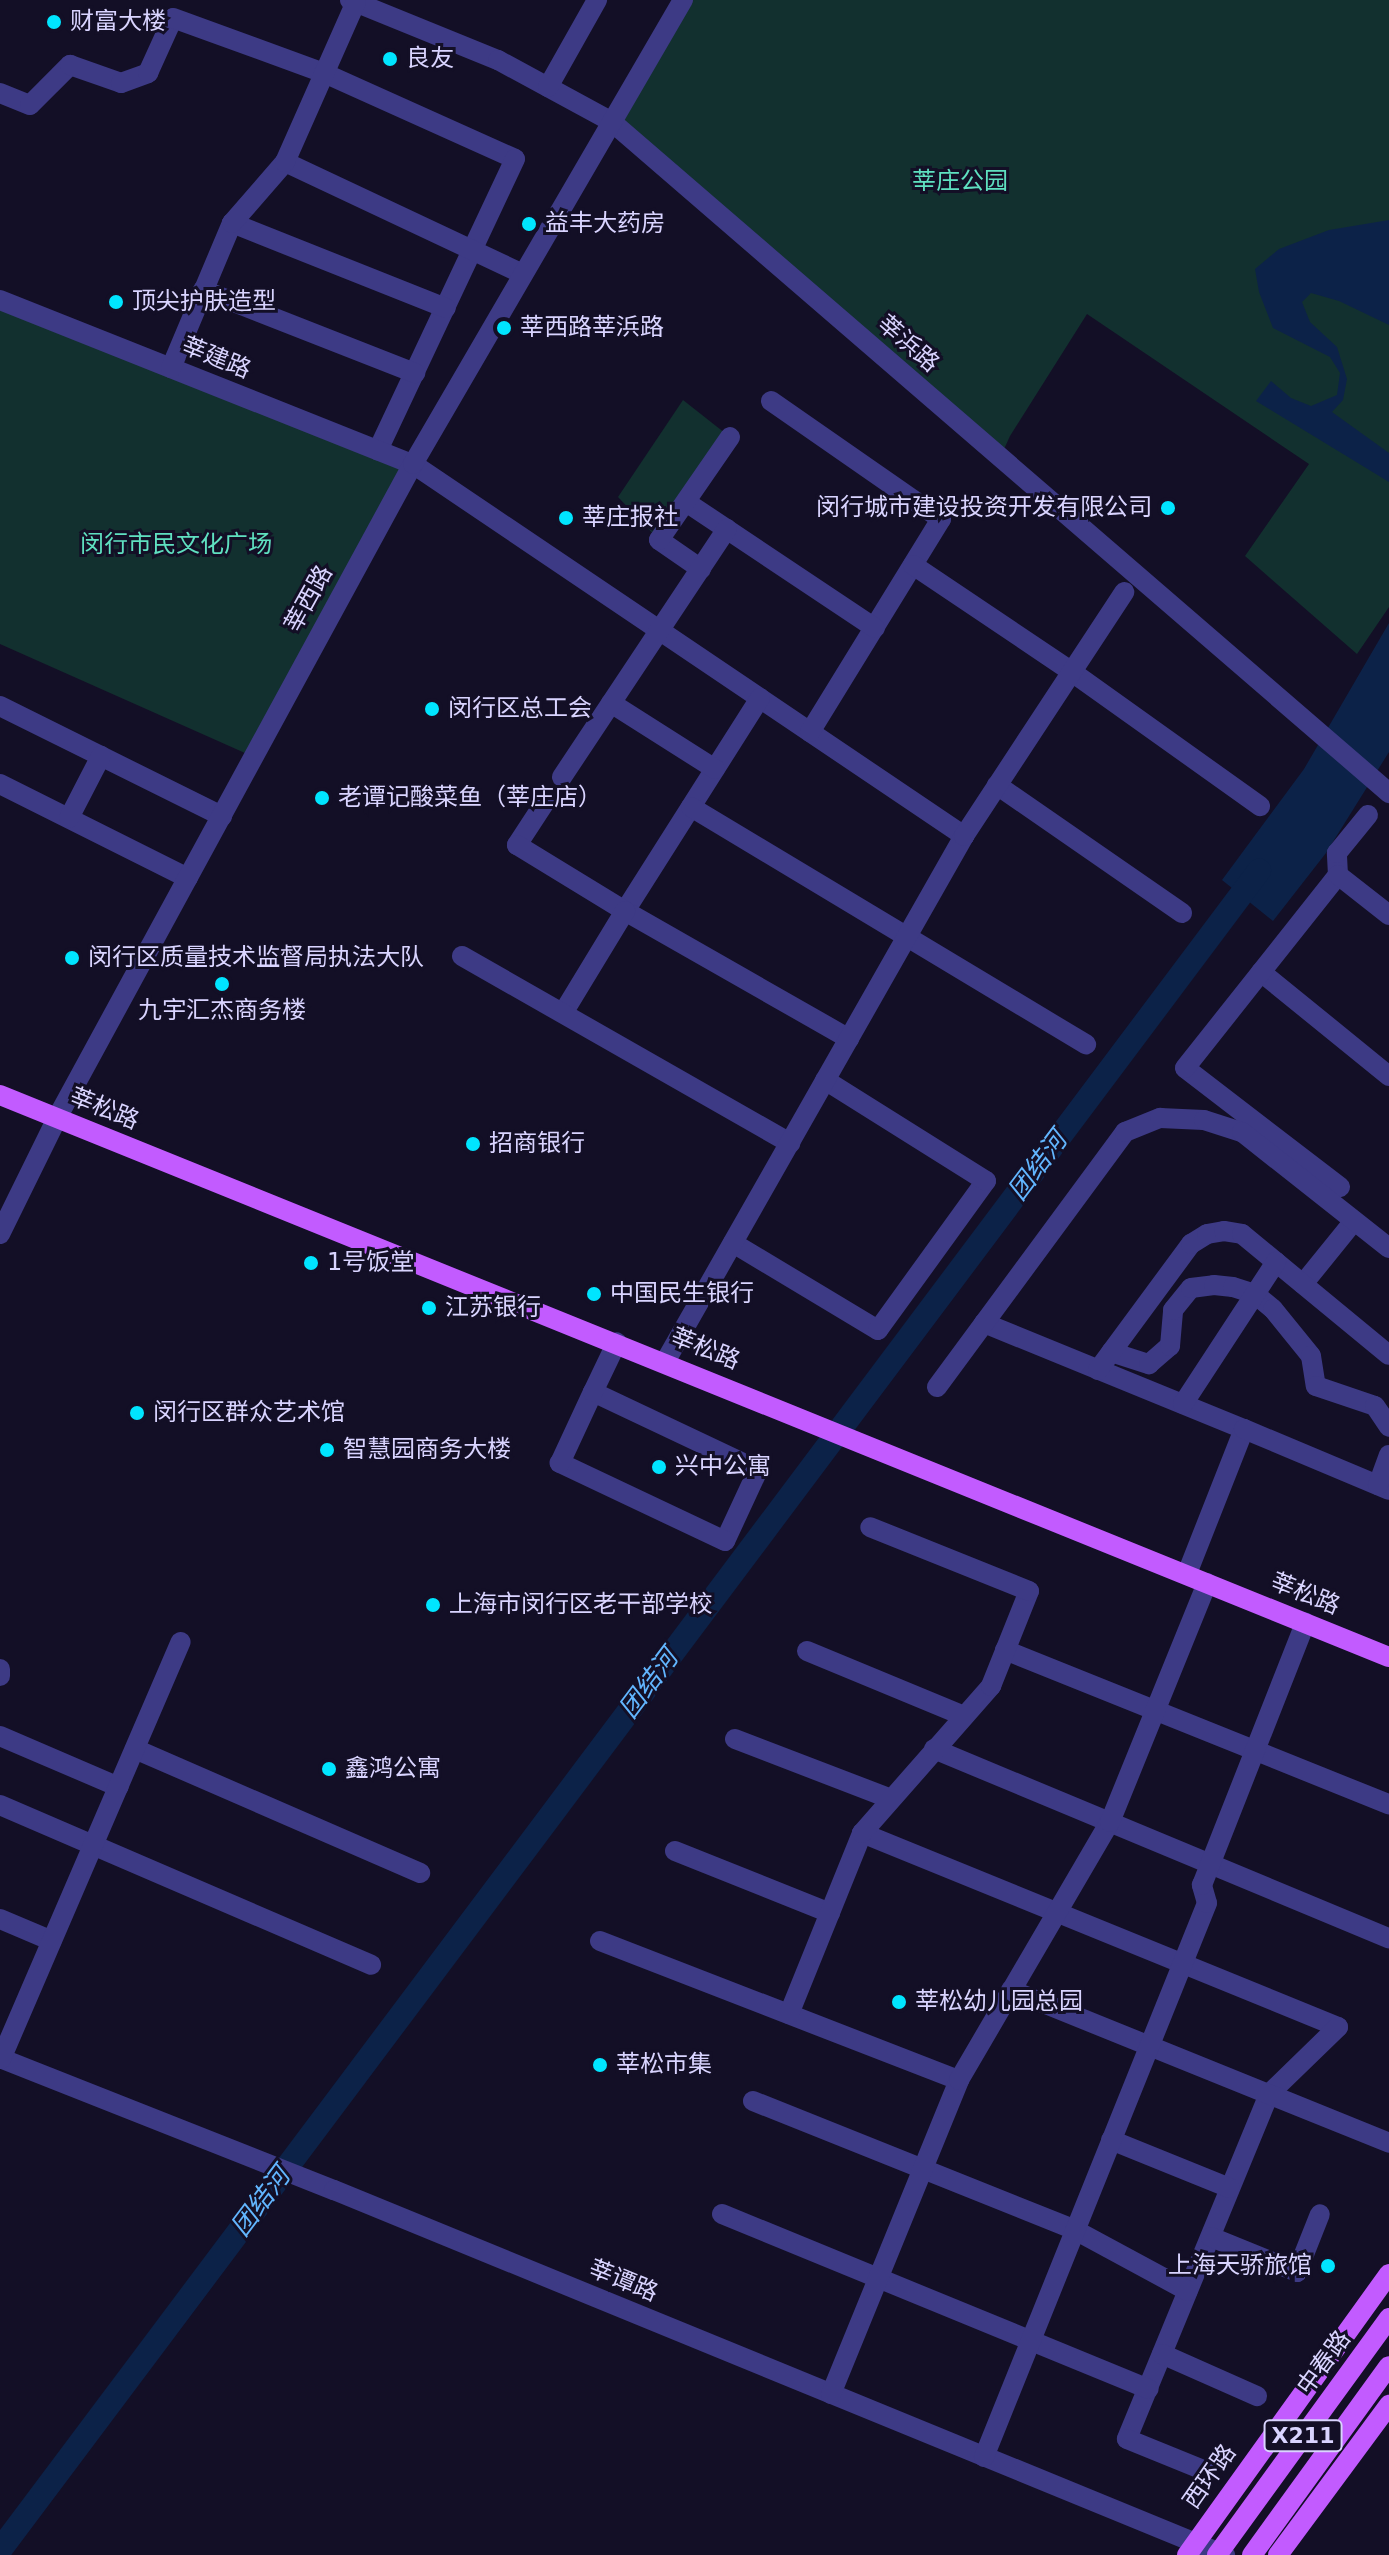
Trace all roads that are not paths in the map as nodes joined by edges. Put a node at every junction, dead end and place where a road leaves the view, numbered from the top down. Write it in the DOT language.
graph roads {
  1 [pos="597,0"];
  2 [pos="683,0"];
  3 [pos="353,1"];
  4 [pos="324,73"];
  5 [pos="548,87"];
  6 [pos="0,93"];
  7 [pos="612,122"];
  8 [pos="285,162"];
  9 [pos="232,223"];
  10 [pos="473,250"];
  11 [pos="523,274"];
  12 [pos="203,290"];
  13 [pos="0,300"];
  14 [pos="446,308"];
  15 [pos="171,368"];
  16 [pos="415,373"];
  17 [pos="771,401"];
  18 [pos="730,437"];
  19 [pos="378,450"];
  20 [pos="413,464"];
  21 [pos="686,502"];
  22 [pos="727,529"];
  23 [pos="913,565"];
  24 [pos="701,569"];
  25 [pos="1124,592"];
  26 [pos="875,628"];
  27 [pos="660,630"];
  28 [pos="1072,672"];
  29 [pos="760,698"];
  30 [pos="611,703"];
  31 [pos="0,706"];
  32 [pos="810,732"];
  33 [pos="101,756"];
  34 [pos="715,769"];
  35 [pos="562,777"];
  36 [pos="0,784"];
  37 [pos="997,785"];
  38 [pos="1382,787"];
  39 [pos="547,799"];
  40 [pos="1260,806"];
  41 [pos="691,807"];
  42 [pos="1368,815"];
  43 [pos="222,816"];
  44 [pos="69,818"];
  45 [pos="964,836"];
  46 [pos="1338,875"];
  47 [pos="188,878"];
  48 [pos="625,911"];
  49 [pos="1182,913"];
  50 [pos="1389,915"];
  51 [pos="906,938"];
  52 [pos="462,956"];
  53 [pos="1261,972"];
  54 [pos="563,1013"];
  55 [pos="849,1039"];
  56 [pos="1086,1044"];
  57 [pos="1389,1076"];
  58 [pos="825,1080"];
  59 [pos="0,1095"];
  60 [pos="57,1118"];
  61 [pos="790,1143"];
  62 [pos="1340,1187"];
  63 [pos="1354,1221"];
  64 [pos="0,1234"];
  65 [pos="733,1243"];
  66 [pos="1389,1248"];
  67 [pos="1276,1262"];
  68 [pos="1303,1284"];
  69 [pos="1255,1294"];
  70 [pos="984,1323"];
  71 [pos="617,1342"];
  72 [pos="1111,1352"];
  73 [pos="1389,1355"];
  74 [pos="665,1362"];
  75 [pos="1098,1370"];
  76 [pos="937,1387"];
  77 [pos="593,1392"];
  78 [pos="1183,1404"];
  79 [pos="1389,1427"];
  80 [pos="1244,1429"];
  81 [pos="1389,1455"];
  82 [pos="1383,1488"];
  83 [pos="870,1527"];
  84 [pos="1187,1574"];
  85 [pos="1207,1583"];
  86 [pos="1305,1623"];
  87 [pos="181,1642"];
  88 [pos="1005,1650"];
  89 [pos="807,1651"];
  90 [pos="1389,1657"];
  91 [pos="0,1669"];
  92 [pos="0,1676"];
  93 [pos="1156,1710"];
  94 [pos="964,1716"];
  95 [pos="0,1736"];
  96 [pos="735,1739"];
  97 [pos="135,1749"];
  98 [pos="934,1749"];
  99 [pos="1255,1750"];
  100 [pos="119,1787"];
  101 [pos="891,1799"];
  102 [pos="1389,1804"];
  103 [pos="0,1805"];
  104 [pos="1110,1822"];
  105 [pos="862,1833"];
  106 [pos="94,1845"];
  107 [pos="675,1851"];
  108 [pos="1210,1864"];
  109 [pos="420,1873"];
  110 [pos="830,1913"];
  111 [pos="1057,1913"];
  112 [pos="0,1919"];
  113 [pos="1389,1938"];
  114 [pos="52,1941"];
  115 [pos="600,1941"];
  116 [pos="1182,1964"];
  117 [pos="371,1965"];
  118 [pos="1011,1990"];
  119 [pos="789,2014"];
  120 [pos="1149,2046"];
  121 [pos="1,2058"];
  122 [pos="959,2080"];
  123 [pos="1269,2094"];
  124 [pos="753,2101"];
  125 [pos="1111,2140"];
  126 [pos="1389,2143"];
  127 [pos="922,2169"];
  128 [pos="1230,2188"];
  129 [pos="722,2214"];
  130 [pos="1320,2214"];
  131 [pos="1075,2230"];
  132 [pos="1211,2237"];
  133 [pos="1389,2274"];
  134 [pos="878,2278"];
  135 [pos="1188,2291"];
  136 [pos="1389,2318"];
  137 [pos="1030,2341"];
  138 [pos="1162,2354"];
  139 [pos="1389,2366"];
  140 [pos="1148,2389"];
  141 [pos="831,2394"];
  142 [pos="1257,2396"];
  143 [pos="1389,2405"];
  144 [pos="984,2457"];
  145 [pos="1206,2471"];
  146 [pos="1191,2549"];
  147 [pos="1217,2555"];
  148 [pos="1225,2555"];
  149 [pos="1252,2555"];
  150 [pos="1278,2555"];
  1 -- 5 [label="street"];
  2 -- 7 [label="street, 莘西路"];
  3 -- 4 [label="street"];
  3 -- 5 [label="street, 莘浜路"];
  4 -- 6 [label="street"];
  4 -- 8 [label="street"];
  4 -- 10 [label="street"];
  5 -- 7 [label="street, 莘浜路"];
  7 -- 11 [label="street, 莘西路"];
  7 -- 38 [label="street, 莘浜路"];
  8 -- 9 [label="street"];
  8 -- 10 [label="street"];
  9 -- 12 [label="street"];
  9 -- 14 [label="street"];
  10 -- 11 [label="street"];
  10 -- 14 [label="street"];
  11 -- 20 [label="street, 莘西路"];
  12 -- 15 [label="street"];
  12 -- 16 [label="street"];
  13 -- 15 [label="street, 莘建路"];
  14 -- 16 [label="street"];
  15 -- 19 [label="street, 莘建路"];
  16 -- 19 [label="street"];
  17 -- 23 [label="street"];
  18 -- 21 [label="street"];
  19 -- 20 [label="street, 莘建路"];
  20 -- 27 [label="street, 莘建路"];
  20 -- 43 [label="street, 莘西路"];
  21 -- 22 [label="street"];
  21 -- 24 [label="street"];
  22 -- 24 [label="street"];
  22 -- 26 [label="street"];
  23 -- 26 [label="street"];
  23 -- 28 [label="street"];
  24 -- 27 [label="street"];
  25 -- 28 [label="street"];
  26 -- 32 [label="street"];
  27 -- 29 [label="street, 莘建路"];
  27 -- 30 [label="street"];
  28 -- 37 [label="street"];
  28 -- 40 [label="street"];
  29 -- 32 [label="street, 莘建路"];
  29 -- 34 [label="street"];
  30 -- 34 [label="street"];
  30 -- 35 [label="street"];
  31 -- 33 [label="street"];
  32 -- 45 [label="street, 莘建路"];
  33 -- 43 [label="street"];
  33 -- 44 [label="street"];
  34 -- 41 [label="street"];
  36 -- 44 [label="street"];
  37 -- 45 [label="street"];
  37 -- 49 [label="street"];
  39 -- 48 [label="street"];
  41 -- 48 [label="street"];
  41 -- 51 [label="street"];
  42 -- 46 [label="street"];
  43 -- 47 [label="street, 莘西路"];
  44 -- 47 [label="street"];
  45 -- 51 [label="street"];
  46 -- 50 [label="street"];
  46 -- 53 [label="street"];
  47 -- 60 [label="street, 莘西路"];
  48 -- 54 [label="street"];
  48 -- 55 [label="street"];
  51 -- 55 [label="street"];
  51 -- 56 [label="street"];
  52 -- 54 [label="street"];
  53 -- 57 [label="street"];
  53 -- 62 [label="street"];
  54 -- 61 [label="street"];
  55 -- 58 [label="street"];
  58 -- 61 [label="street"];
  58 -- 65 [label="street"];
  59 -- 60 [label="main road, 莘松路"];
  60 -- 64 [label="street, 莘西路"];
  60 -- 71 [label="main road, 莘松路"];
  61 -- 65 [label="street"];
  63 -- 66 [label="street"];
  63 -- 68 [label="street"];
  63 -- 70 [label="street"];
  65 -- 74 [label="street"];
  67 -- 68 [label="street"];
  67 -- 69 [label="street"];
  67 -- 72 [label="street"];
  68 -- 73 [label="street"];
  69 -- 72 [label="street"];
  69 -- 78 [label="street"];
  69 -- 79 [label="street"];
  70 -- 75 [label="street"];
  70 -- 76 [label="street"];
  71 -- 74 [label="main road, 莘松路"];
  71 -- 77 [label="street"];
  72 -- 75 [label="street"];
  74 -- 84 [label="main road, 莘松路"];
  75 -- 78 [label="street"];
  77 -- 77 [label="street"];
  78 -- 80 [label="street"];
  80 -- 82 [label="street"];
  80 -- 84 [label="street"];
  81 -- 82 [label="street"];
  83 -- 88 [label="street"];
  84 -- 85 [label="main road, 莘松路"];
  85 -- 86 [label="main road, 莘松路"];
  85 -- 93 [label="street"];
  86 -- 90 [label="main road, 莘松路"];
  86 -- 99 [label="street"];
  87 -- 97 [label="street"];
  88 -- 93 [label="street"];
  88 -- 94 [label="street"];
  89 -- 94 [label="street"];
  91 -- 92 [label="street"];
  93 -- 99 [label="street"];
  93 -- 104 [label="street"];
  94 -- 98 [label="street"];
  95 -- 100 [label="street"];
  96 -- 101 [label="street"];
  97 -- 100 [label="street"];
  97 -- 109 [label="street"];
  98 -- 101 [label="street"];
  98 -- 104 [label="street"];
  99 -- 102 [label="street"];
  99 -- 108 [label="street"];
  100 -- 106 [label="street"];
  101 -- 105 [label="street"];
  103 -- 106 [label="street"];
  104 -- 108 [label="street"];
  104 -- 111 [label="street"];
  105 -- 110 [label="street"];
  105 -- 111 [label="street"];
  106 -- 114 [label="street"];
  106 -- 117 [label="street"];
  107 -- 110 [label="street"];
  108 -- 113 [label="street"];
  108 -- 116 [label="street"];
  110 -- 119 [label="street"];
  111 -- 116 [label="street"];
  111 -- 118 [label="street"];
  112 -- 114 [label="street"];
  114 -- 121 [label="street"];
  115 -- 119 [label="street"];
  116 -- 120 [label="street"];
  116 -- 123 [label="street"];
  118 -- 120 [label="street"];
  118 -- 122 [label="street"];
  119 -- 122 [label="street"];
  120 -- 123 [label="street"];
  120 -- 125 [label="street"];
  121 -- 141 [label="street, 莘谭路"];
  122 -- 127 [label="street"];
  123 -- 126 [label="street"];
  123 -- 128 [label="street"];
  124 -- 127 [label="street"];
  125 -- 128 [label="street"];
  125 -- 131 [label="street"];
  127 -- 131 [label="street"];
  127 -- 134 [label="street"];
  128 -- 132 [label="street"];
  129 -- 134 [label="street"];
  130 -- 132 [label="street"];
  131 -- 135 [label="street"];
  131 -- 137 [label="street"];
  132 -- 135 [label="street"];
  133 -- 146 [label="main road, 西环路"];
  134 -- 137 [label="street"];
  134 -- 141 [label="street"];
  135 -- 138 [label="street"];
  136 -- 147 [label="main road, 中春路 / X211, bridge"];
  137 -- 140 [label="street"];
  137 -- 144 [label="street"];
  138 -- 140 [label="street"];
  138 -- 142 [label="street"];
  139 -- 149 [label="main road, X211"];
  140 -- 145 [label="street"];
  141 -- 144 [label="street, 莘谭路"];
  143 -- 150 [label="main road"];
  144 -- 146 [label="street, 莘谭路"];
  146 -- 148 [label="street, 莘谭路"];
}
